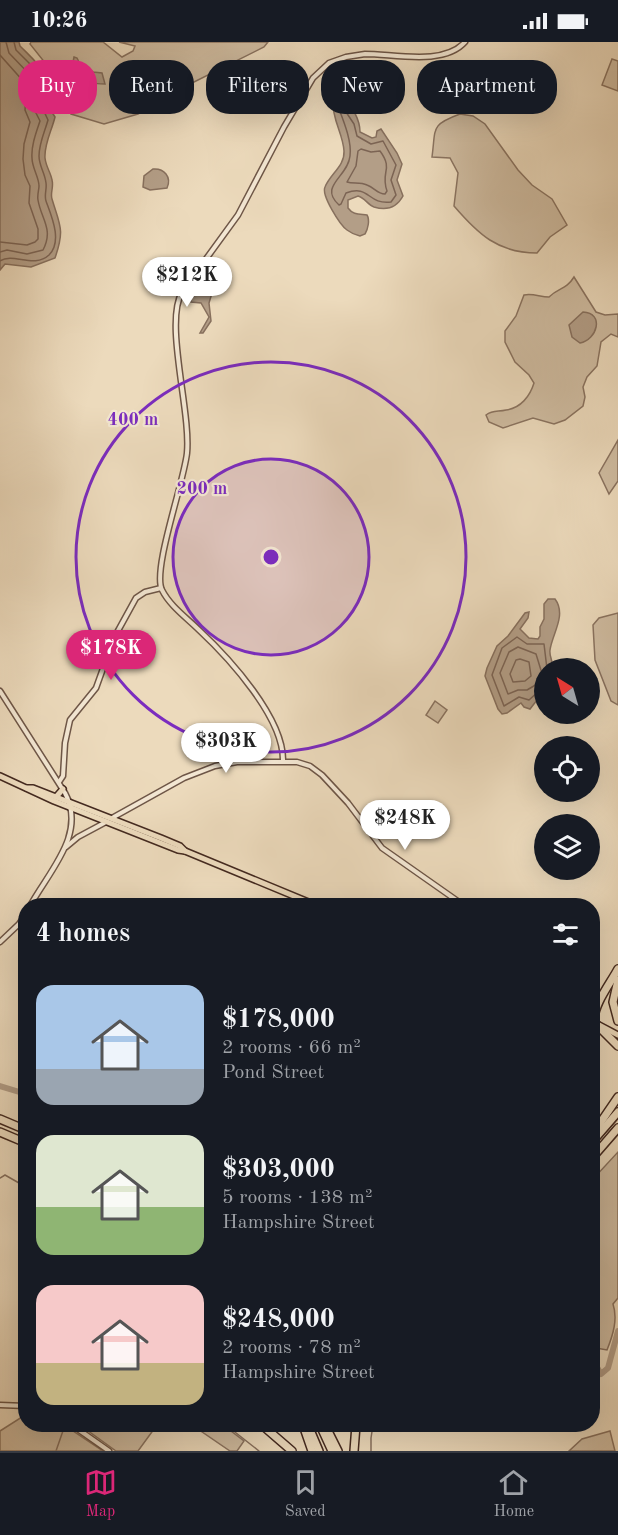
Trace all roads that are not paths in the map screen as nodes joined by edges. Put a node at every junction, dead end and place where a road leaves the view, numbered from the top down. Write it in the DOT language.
graph roads {
  1 [pos="465,42"];
  2 [pos="160,588"];
  3 [pos="0,691"];
  4 [pos="283,761"];
  5 [pos="0,776"];
  6 [pos="59,782"];
  7 [pos="27,788"];
  8 [pos="63,789"];
  9 [pos="56,797"];
  10 [pos="71,806"];
  11 [pos="108,821"];
  12 [pos="73,828"];
  13 [pos="82,835"];
  14 [pos="66,847"];
  15 [pos="35,898"];
  16 [pos="299,898"];
  17 [pos="450,898"];
  18 [pos="18,924"];
  19 [pos="0,942"];
  20 [pos="618,969"];
  21 [pos="618,980"];
  22 [pos="606,990"];
  23 [pos="600,996"];
  24 [pos="600,1002"];
  25 [pos="618,1021"];
  26 [pos="600,1026"];
  27 [pos="600,1029"];
  28 [pos="618,1035"];
  29 [pos="618,1046"];
  30 [pos="618,1097"];
  31 [pos="618,1112"];
  32 [pos="0,1119"];
  33 [pos="600,1123"];
  34 [pos="18,1127"];
  35 [pos="618,1128"];
  36 [pos="2,1132"];
  37 [pos="600,1133"];
  38 [pos="618,1138"];
  39 [pos="18,1140"];
  40 [pos="600,1149"];
  41 [pos="600,1152"];
  42 [pos="0,1404"];
  43 [pos="18,1405"];
  44 [pos="82,1432"];
  45 [pos="270,1432"];
  46 [pos="305,1432"];
  47 [pos="311,1432"];
  48 [pos="323,1432"];
  49 [pos="328,1432"];
  50 [pos="355,1432"];
  51 [pos="110,1451"];
  52 [pos="292,1451"];
  53 [pos="312,1451"];
  54 [pos="319,1451"];
  55 [pos="332,1451"];
  56 [pos="338,1451"];
  57 [pos="354,1451"];
  1 -- 2 [label="street"];
  2 -- 4 [label="street"];
  2 -- 6 [label="street"];
  3 -- 6 [label="street"];
  4 -- 11 [label="street"];
  4 -- 17 [label="street"];
  5 -- 7 [label="main road"];
  6 -- 8 [label="street"];
  7 -- 9 [label="main road"];
  7 -- 10 [label="main road"];
  8 -- 9 [label="main road"];
  8 -- 10 [label="street"];
  9 -- 10 [label="main road"];
  10 -- 11 [label="main road"];
  10 -- 12 [label="street"];
  11 -- 13 [label="street"];
  11 -- 16 [label="main road"];
  12 -- 13 [label="street"];
  12 -- 14 [label="street"];
  13 -- 14 [label="street"];
  14 -- 15 [label="street"];
  18 -- 19 [label="street"];
  20 -- 22 [label="highway"];
  21 -- 25 [label="highway"];
  22 -- 23 [label="highway"];
  22 -- 24 [label="highway"];
  26 -- 28 [label="main road"];
  27 -- 29 [label="highway"];
  30 -- 33 [label="highway"];
  31 -- 37 [label="highway"];
  32 -- 34 [label="highway"];
  35 -- 40 [label="highway"];
  36 -- 39 [label="highway"];
  38 -- 41 [label="highway"];
  42 -- 43 [label="street"];
  44 -- 51 [label="street"];
  45 -- 52 [label="highway"];
  46 -- 53 [label="highway"];
  47 -- 54 [label="highway"];
  48 -- 55 [label="highway"];
  49 -- 56 [label="highway"];
  50 -- 57 [label="highway"];
}
